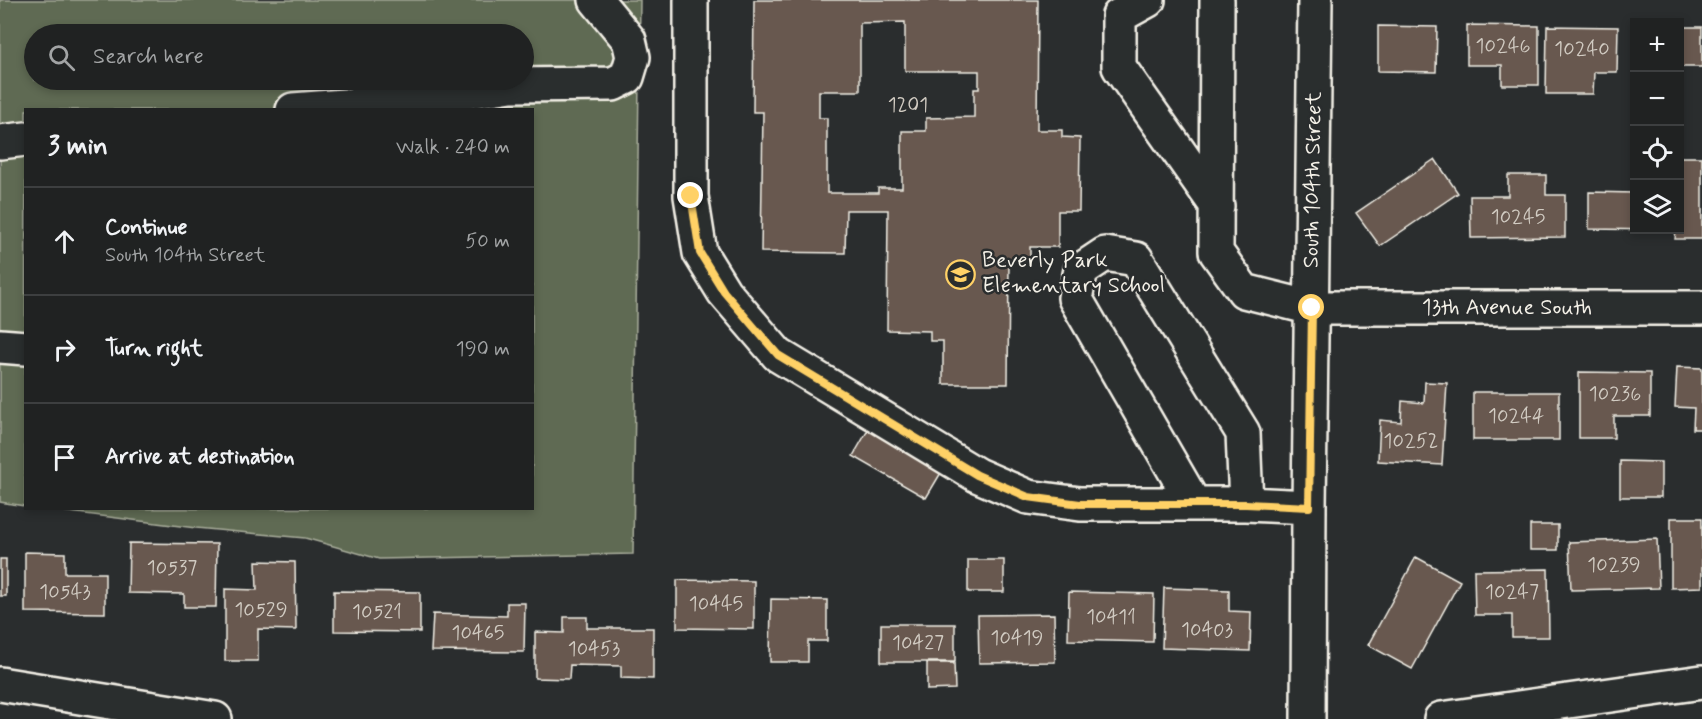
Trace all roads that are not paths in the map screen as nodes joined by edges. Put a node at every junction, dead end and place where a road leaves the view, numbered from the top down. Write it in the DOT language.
graph roads {
  1 [pos="596,0"];
  2 [pos="691,0"];
  3 [pos="1149,0"];
  4 [pos="1217,0"];
  5 [pos="1315,0"];
  6 [pos="534,85"];
  7 [pos="479,90"];
  8 [pos="319,108"];
  9 [pos="24,139"];
  10 [pos="0,142"];
  11 [pos="1217,207"];
  12 [pos="1312,308"];
  13 [pos="1702,308"];
  14 [pos="0,346"];
  15 [pos="24,348"];
  16 [pos="1194,504"];
  17 [pos="1246,504"];
  18 [pos="1309,507"];
  19 [pos="1702,682"];
  20 [pos="0,684"];
  21 [pos="1520,713"];
  22 [pos="215,719"];
  23 [pos="1308,719"];
  24 [pos="1441,719"];
  1 -- 6 [label="street"];
  2 -- 16 [label="street"];
  3 -- 11 [label="street"];
  4 -- 11 [label="street, 13th Avenue South"];
  5 -- 12 [label="street, South 104th Street"];
  7 -- 8 [label="street"];
  9 -- 10 [label="street"];
  11 -- 12 [label="street, 13th Avenue South"];
  12 -- 13 [label="street, 13th Avenue South"];
  12 -- 18 [label="street, South 104th Street"];
  14 -- 15 [label="street"];
  16 -- 17 [label="street"];
  16 -- 17 [label="street"];
  17 -- 18 [label="street"];
  18 -- 23 [label="street, South 104th Street"];
  19 -- 21 [label="street"];
  20 -- 22 [label="street"];
  21 -- 24 [label="street"];
}
